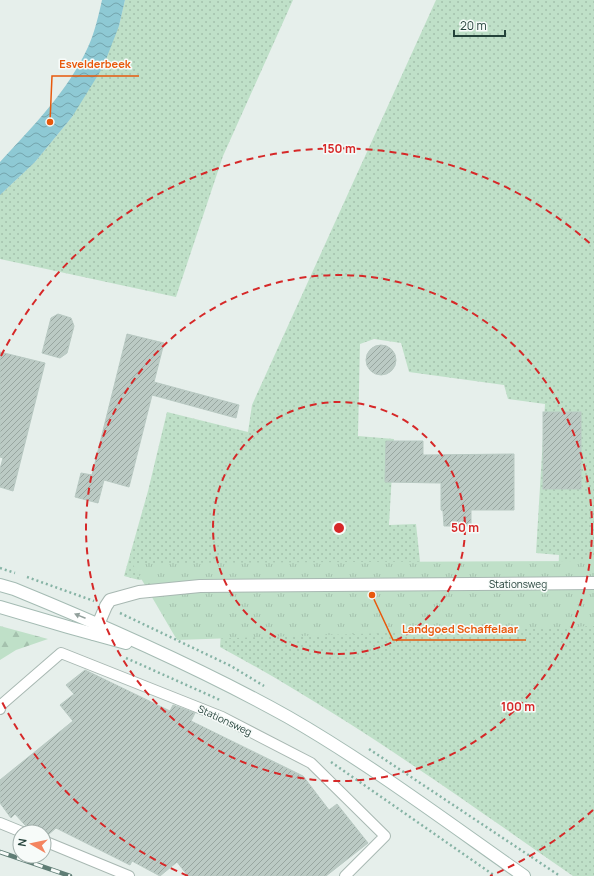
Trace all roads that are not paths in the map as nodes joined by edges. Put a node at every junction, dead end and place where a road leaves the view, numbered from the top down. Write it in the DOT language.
graph roads {
  1 [pos="594,583"];
  2 [pos="0,585"];
  3 [pos="0,607"];
  4 [pos="96,629"];
  5 [pos="0,706"];
  6 [pos="0,823"];
  7 [pos="12,828"];
  8 [pos="52,844"];
  9 [pos="129,876"];
  10 [pos="345,876"];
  11 [pos="524,876"];
  1 -- 4 [label="main road, Stationsweg"];
  4 -- 2 [label="main road, one-way"];
  3 -- 4 [label="main road"];
  4 -- 11 [label="main road"];
  5 -- 10 [label="lane, Stationsweg"];
  6 -- 7 [label="lane"];
  8 -- 9 [label="lane"];
}
